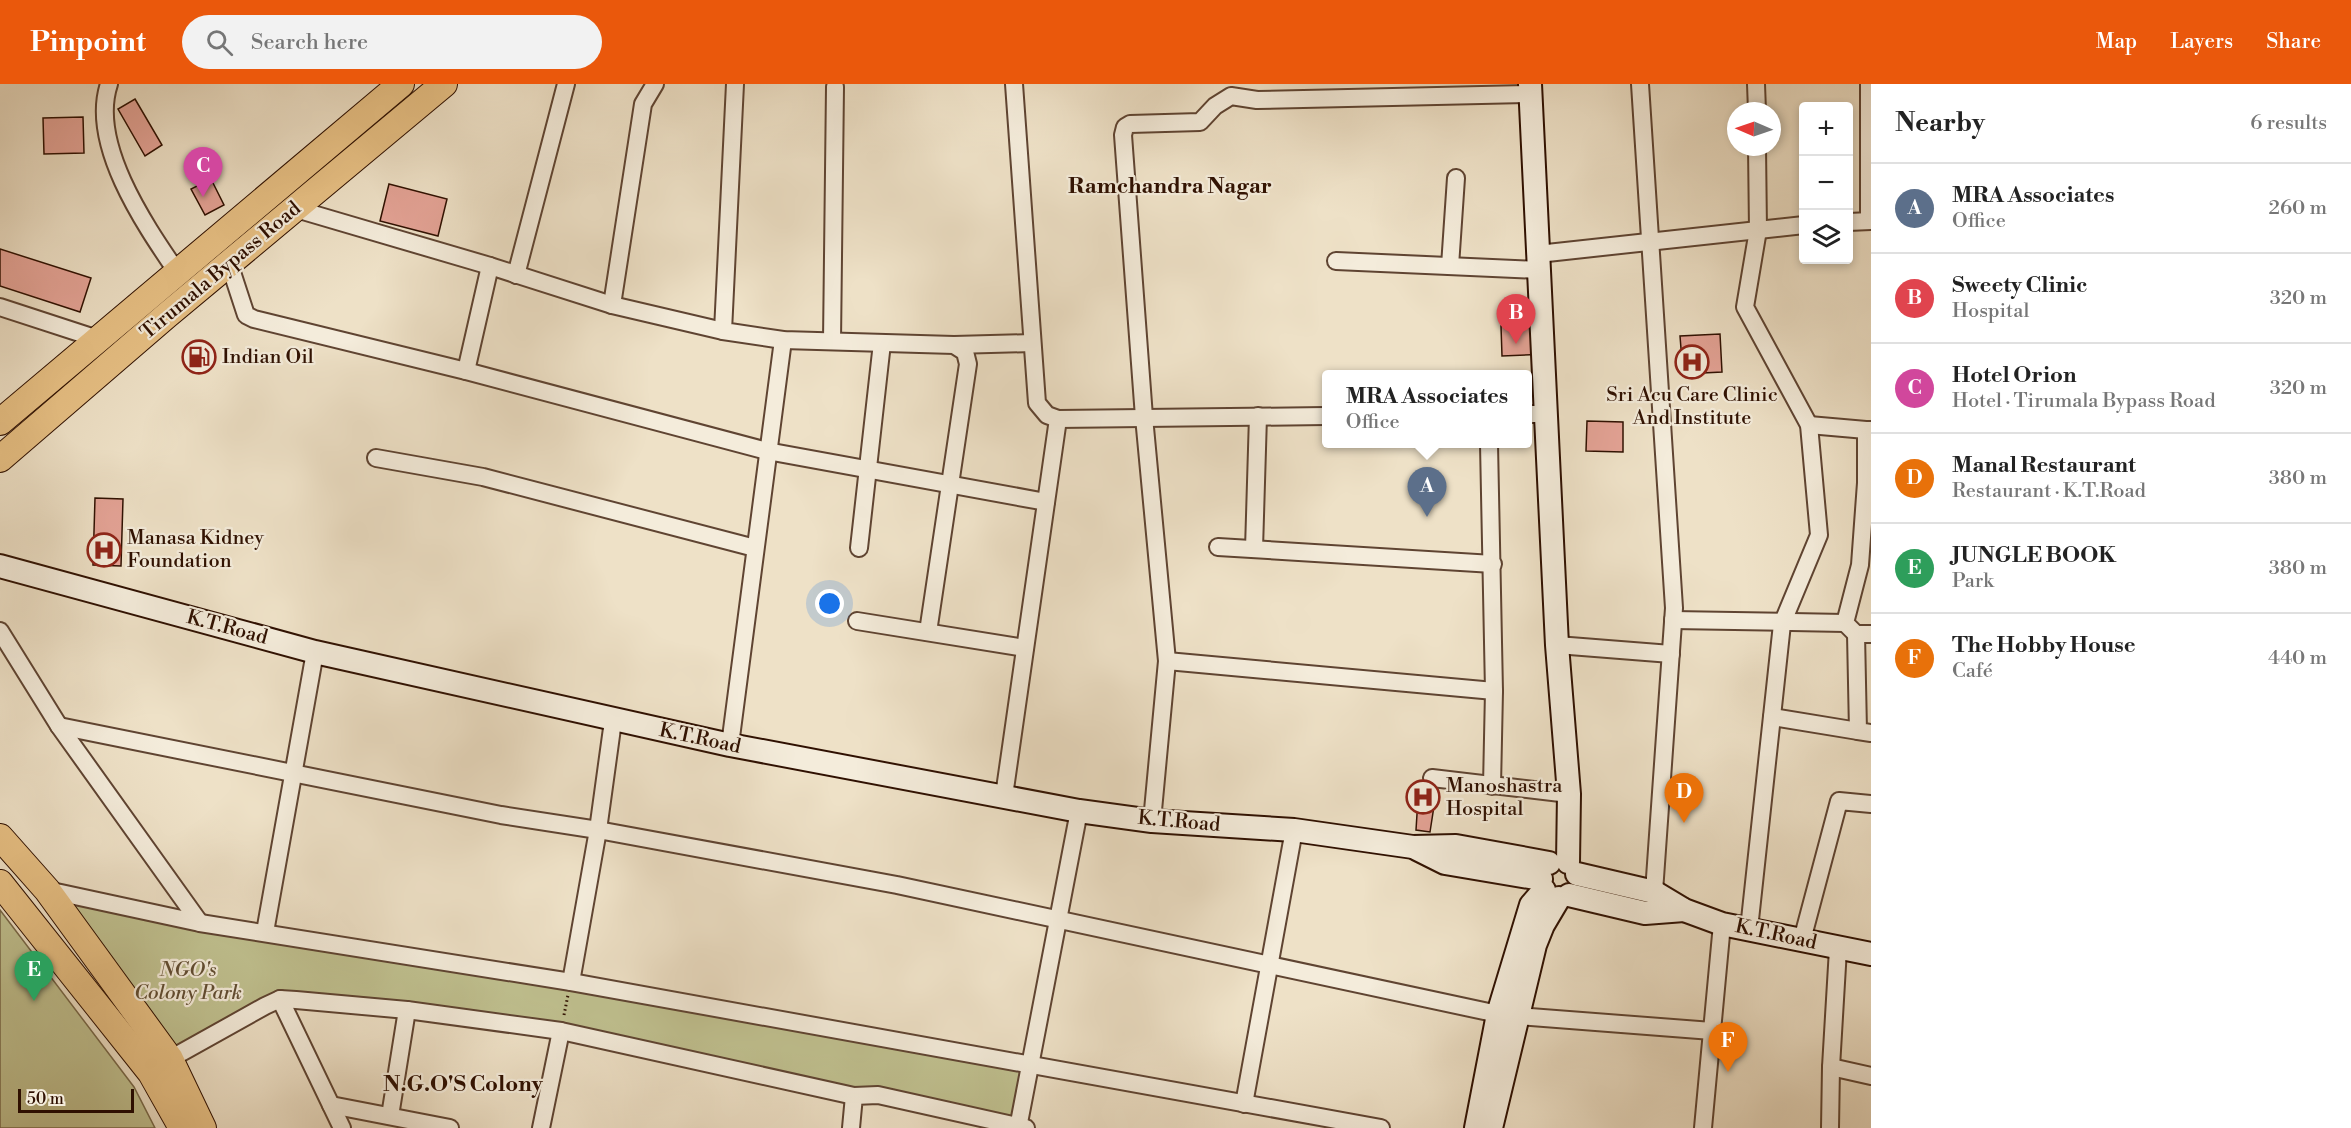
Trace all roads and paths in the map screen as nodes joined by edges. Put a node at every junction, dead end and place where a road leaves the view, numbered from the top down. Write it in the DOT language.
graph roads {
  1 [pos="401,84"];
  2 [pos="444,84"];
  3 [pos="566,84"];
  4 [pos="655,84"];
  5 [pos="735,84"];
  6 [pos="1014,84"];
  7 [pos="1640,84"];
  8 [pos="1756,84"];
  9 [pos="1869,84"];
  10 [pos="835,87"];
  11 [pos="105,88"];
  12 [pos="1531,89"];
  13 [pos="1757,102"];
  14 [pos="1757,156"];
  15 [pos="1456,178"];
  16 [pos="296,209"];
  17 [pos="1870,221"];
  18 [pos="1853,222"];
  19 [pos="1799,225"];
  20 [pos="1758,230"];
  21 [pos="1649,242"];
  22 [pos="1336,261"];
  23 [pos="1539,262"];
  24 [pos="229,263"];
  25 [pos="490,266"];
  26 [pos="1450,266"];
  27 [pos="177,272"];
  28 [pos="516,275"];
  29 [pos="150,295"];
  30 [pos="612,305"];
  31 [pos="0,307"];
  32 [pos="166,316"];
  33 [pos="723,331"];
  34 [pos="98,339"];
  35 [pos="783,340"];
  36 [pos="832,341"];
  37 [pos="882,343"];
  38 [pos="1032,343"];
  39 [pos="954,345"];
  40 [pos="466,371"];
  41 [pos="1537,414"];
  42 [pos="1258,416"];
  43 [pos="1322,416"];
  44 [pos="1144,417"];
  45 [pos="1058,419"];
  46 [pos="0,422"];
  47 [pos="1809,425"];
  48 [pos="1868,430"];
  49 [pos="1489,448"];
  50 [pos="767,451"];
  51 [pos="376,458"];
  52 [pos="0,459"];
  53 [pos="870,469"];
  54 [pos="950,484"];
  55 [pos="1046,502"];
  56 [pos="1218,547"];
  57 [pos="755,548"];
  58 [pos="859,548"];
  59 [pos="1254,549"];
  60 [pos="1493,564"];
  61 [pos="0,566"];
  62 [pos="1673,620"];
  63 [pos="857,621"];
  64 [pos="1782,624"];
  65 [pos="1857,630"];
  66 [pos="0,631"];
  67 [pos="928,632"];
  68 [pos="1557,645"];
  69 [pos="1025,648"];
  70 [pos="315,652"];
  71 [pos="1671,654"];
  72 [pos="1167,661"];
  73 [pos="1494,691"];
  74 [pos="1772,717"];
  75 [pos="613,721"];
  76 [pos="59,726"];
  77 [pos="1864,732"];
  78 [pos="730,745"];
  79 [pos="295,772"];
  80 [pos="1432,778"];
  81 [pos="1492,786"];
  82 [pos="1569,794"];
  83 [pos="1004,796"];
  84 [pos="1871,804"];
  85 [pos="1079,811"];
  86 [pos="1152,821"];
  87 [pos="598,830"];
  88 [pos="1294,830"];
  89 [pos="0,837"];
  90 [pos="1558,880"];
  91 [pos="0,883"];
  92 [pos="47,890"];
  93 [pos="1654,892"];
  94 [pos="1684,910"];
  95 [pos="1058,920"];
  96 [pos="200,923"];
  97 [pos="1722,924"];
  98 [pos="1749,929"];
  99 [pos="265,932"];
  100 [pos="1802,940"];
  101 [pos="1838,949"];
  102 [pos="1871,954"];
  103 [pos="1268,966"];
  104 [pos="571,984"];
  105 [pos="280,999"];
  106 [pos="407,1010"];
  107 [pos="1508,1015"];
  108 [pos="562,1025"];
  109 [pos="1712,1031"];
  110 [pos="170,1059"];
  111 [pos="1030,1066"];
  112 [pos="1831,1067"];
  113 [pos="1871,1076"];
  114 [pos="854,1096"];
  115 [pos="1244,1104"];
  116 [pos="331,1105"];
  117 [pos="390,1116"];
  118 [pos="1021,1127"];
  119 [pos="182,1128"];
  120 [pos="203,1128"];
  121 [pos="342,1128"];
  122 [pos="450,1128"];
  123 [pos="541,1128"];
  124 [pos="851,1128"];
  125 [pos="1381,1128"];
  126 [pos="1476,1128"];
  127 [pos="1491,1128"];
  128 [pos="1703,1128"];
  129 [pos="1830,1128"];
  1 -- 27 [label="main road, Tirumala Bypass Road"];
  2 -- 16 [label="main road, Tirumala Bypass Road"];
  3 -- 28 [label="street"];
  4 -- 30 [label="street"];
  5 -- 33 [label="street"];
  6 -- 38 [label="street"];
  7 -- 21 [label="street"];
  8 -- 13 [label="street"];
  9 -- 17 [label="street"];
  10 -- 36 [label="street"];
  11 -- 27 [label="street"];
  12 -- 23 [label="main road"];
  12 -- 44 [label="street"];
  14 -- 20 [label="street"];
  15 -- 26 [label="street"];
  16 -- 24 [label="main road, Tirumala Bypass Road"];
  16 -- 25 [label="street"];
  17 -- 18 [label="street"];
  19 -- 20 [label="street"];
  20 -- 21 [label="street"];
  20 -- 47 [label="street"];
  21 -- 23 [label="street"];
  21 -- 62 [label="street"];
  22 -- 26 [label="street"];
  23 -- 26 [label="street"];
  23 -- 41 [label="main road"];
  24 -- 32 [label="main road, Tirumala Bypass Road"];
  24 -- 40 [label="street"];
  25 -- 28 [label="street"];
  25 -- 40 [label="street"];
  27 -- 29 [label="main road, Tirumala Bypass Road"];
  28 -- 30 [label="street"];
  29 -- 32 [label="main road"];
  29 -- 34 [label="main road, Tirumala Bypass Road"];
  30 -- 33 [label="street"];
  31 -- 34 [label="street"];
  32 -- 52 [label="main road, Tirumala Bypass Road"];
  33 -- 35 [label="street"];
  34 -- 46 [label="main road, Tirumala Bypass Road"];
  35 -- 36 [label="street"];
  35 -- 50 [label="street"];
  36 -- 37 [label="street"];
  37 -- 39 [label="street"];
  37 -- 53 [label="street"];
  38 -- 39 [label="street"];
  38 -- 45 [label="street"];
  39 -- 54 [label="street"];
  40 -- 50 [label="street"];
  41 -- 68 [label="main road"];
  42 -- 43 [label="street"];
  42 -- 44 [label="street"];
  42 -- 59 [label="street"];
  44 -- 45 [label="street"];
  44 -- 72 [label="street"];
  45 -- 55 [label="street"];
  47 -- 48 [label="street"];
  47 -- 64 [label="street"];
  48 -- 65 [label="street"];
  49 -- 60 [label="street"];
  50 -- 53 [label="street"];
  50 -- 57 [label="street"];
  51 -- 57 [label="street"];
  53 -- 54 [label="street"];
  53 -- 58 [label="street"];
  54 -- 55 [label="street"];
  54 -- 67 [label="street"];
  55 -- 69 [label="street"];
  56 -- 59 [label="street"];
  57 -- 78 [label="street"];
  59 -- 60 [label="street"];
  60 -- 73 [label="street"];
  61 -- 70 [label="main road, K.T.Road"];
  62 -- 64 [label="street"];
  62 -- 71 [label="street"];
  63 -- 67 [label="street"];
  64 -- 65 [label="street"];
  64 -- 74 [label="street"];
  65 -- 77 [label="street"];
  66 -- 76 [label="street"];
  67 -- 69 [label="street"];
  68 -- 71 [label="street"];
  68 -- 82 [label="main road"];
  69 -- 83 [label="street"];
  70 -- 75 [label="main road, K.T.Road"];
  70 -- 79 [label="street"];
  71 -- 93 [label="street"];
  72 -- 73 [label="street"];
  72 -- 86 [label="street"];
  73 -- 81 [label="street"];
  74 -- 77 [label="street"];
  74 -- 98 [label="street"];
  75 -- 78 [label="main road, K.T.Road"];
  75 -- 87 [label="street"];
  76 -- 79 [label="street"];
  76 -- 96 [label="street"];
  78 -- 83 [label="main road, K.T.Road"];
  79 -- 87 [label="street"];
  79 -- 99 [label="street"];
  80 -- 81 [label="street"];
  81 -- 82 [label="street"];
  82 -- 90 [label="main road"];
  83 -- 85 [label="main road, K.T.Road"];
  84 -- 100 [label="street"];
  85 -- 86 [label="main road, K.T.Road"];
  85 -- 95 [label="street"];
  86 -- 88 [label="main road, K.T.Road"];
  87 -- 95 [label="street"];
  87 -- 104 [label="street"];
  88 -- 90 [label="main road, K.T.Road"];
  88 -- 103 [label="street"];
  89 -- 92 [label="main road"];
  90 -- 93 [label="main road, K.T.Road"];
  90 -- 94 [label="main road, K.T.Road"];
  90 -- 107 [label="main road"];
  91 -- 119 [label="main road"];
  92 -- 96 [label="street"];
  92 -- 110 [label="main road"];
  93 -- 94 [label="main road, K.T.Road"];
  94 -- 97 [label="main road, K.T.Road"];
  95 -- 103 [label="street"];
  95 -- 111 [label="street"];
  96 -- 99 [label="street"];
  97 -- 98 [label="main road, K.T.Road"];
  97 -- 109 [label="street"];
  98 -- 100 [label="main road, K.T.Road"];
  99 -- 104 [label="street"];
  100 -- 101 [label="main road, K.T.Road"];
  101 -- 102 [label="main road, K.T.Road"];
  101 -- 112 [label="street"];
  103 -- 107 [label="street"];
  103 -- 115 [label="street"];
  104 -- 108 [label="path"];
  104 -- 111 [label="street"];
  105 -- 106 [label="street"];
  105 -- 110 [label="street"];
  105 -- 116 [label="street"];
  106 -- 108 [label="street"];
  106 -- 117 [label="street"];
  107 -- 109 [label="street"];
  107 -- 126 [label="main road"];
  107 -- 127 [label="main road"];
  108 -- 114 [label="street"];
  108 -- 123 [label="street"];
  109 -- 128 [label="street"];
  110 -- 120 [label="main road"];
  111 -- 115 [label="street"];
  111 -- 118 [label="street"];
  112 -- 113 [label="street"];
  112 -- 129 [label="street"];
  114 -- 118 [label="street"];
  114 -- 124 [label="street"];
  115 -- 125 [label="street"];
  116 -- 117 [label="street"];
  116 -- 121 [label="street"];
  117 -- 122 [label="street"];
}
